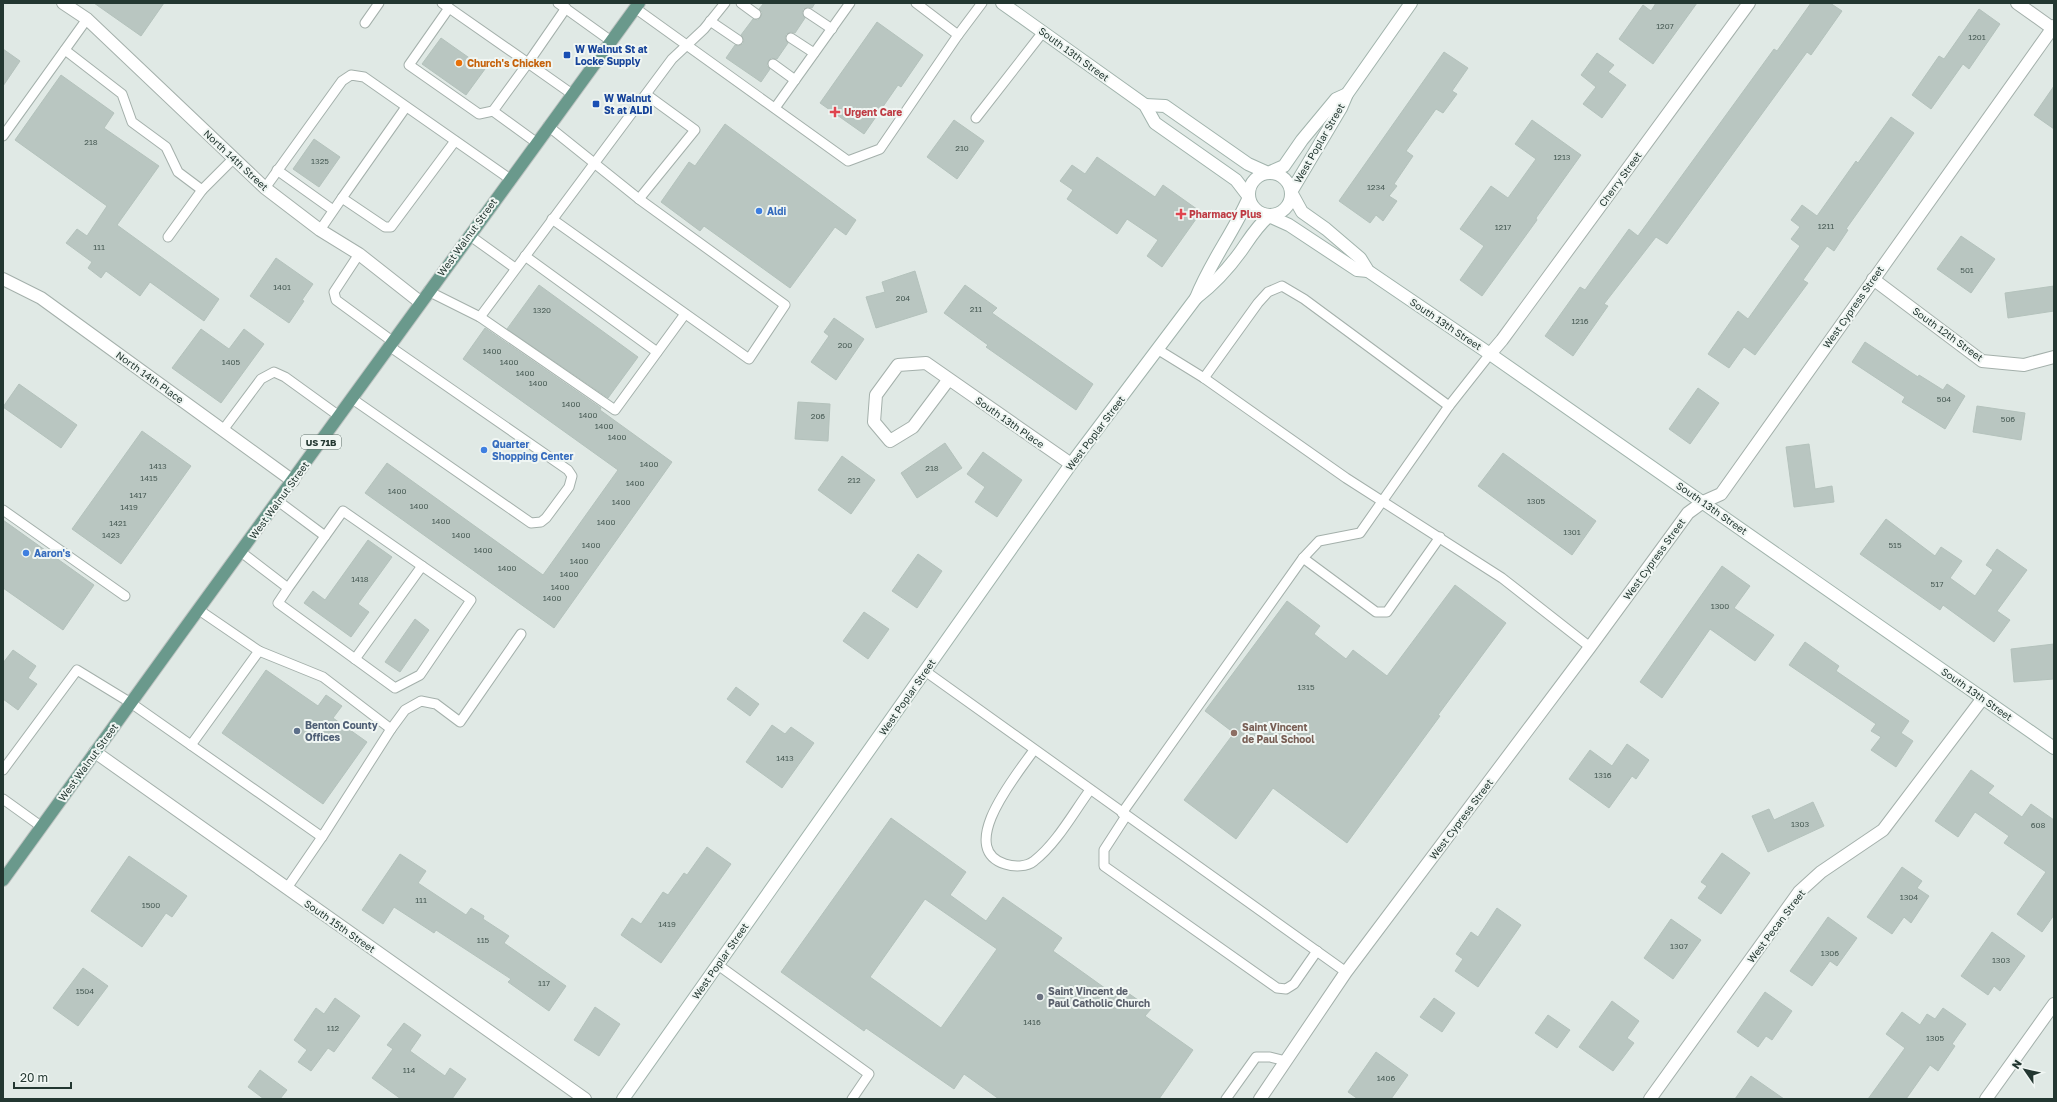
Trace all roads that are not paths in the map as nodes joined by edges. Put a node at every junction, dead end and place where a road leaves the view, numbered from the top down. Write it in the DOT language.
graph roads {
  1 [pos="63,3"];
  2 [pos="379,3"];
  3 [pos="725,3"];
  4 [pos="741,3"];
  5 [pos="849,3"];
  6 [pos="916,3"];
  7 [pos="982,3"];
  8 [pos="1002,3"];
  9 [pos="1411,3"];
  10 [pos="1749,3"];
  11 [pos="2017,3"];
  12 [pos="446,5"];
  13 [pos="562,6"];
  14 [pos="637,6"];
  15 [pos="808,13"];
  16 [pos="756,14"];
  17 [pos="86,19"];
  18 [pos="710,21"];
  19 [pos="365,23"];
  20 [pos="2053,27"];
  21 [pos="832,29"];
  22 [pos="1043,32"];
  23 [pos="958,35"];
  24 [pos="791,38"];
  25 [pos="738,40"];
  26 [pos="611,41"];
  27 [pos="687,44"];
  28 [pos="65,50"];
  29 [pos="814,53"];
  30 [pos="528,63"];
  31 [pos="773,64"];
  32 [pos="795,80"];
  33 [pos="572,94"];
  34 [pos="1347,94"];
  35 [pos="646,95"];
  36 [pos="1145,105"];
  37 [pos="406,107"];
  38 [pos="775,108"];
  39 [pos="493,111"];
  40 [pos="976,118"];
  41 [pos="548,126"];
  42 [pos="3,136"];
  43 [pos="455,141"];
  44 [pos="537,142"];
  45 [pos="234,158"];
  46 [pos="594,163"];
  47 [pos="277,170"];
  48 [pos="1268,173"];
  49 [pos="510,179"];
  50 [pos="265,188"];
  51 [pos="202,190"];
  52 [pos="1291,192"];
  53 [pos="1249,197"];
  54 [pos="342,198"];
  55 [pos="639,199"];
  56 [pos="333,210"];
  57 [pos="1269,216"];
  58 [pos="552,219"];
  59 [pos="320,230"];
  60 [pos="469,235"];
  61 [pos="168,237"];
  62 [pos="359,254"];
  63 [pos="525,256"];
  64 [pos="515,268"];
  65 [pos="1368,271"];
  66 [pos="3,279"];
  67 [pos="1873,279"];
  68 [pos="428,291"];
  69 [pos="1196,298"];
  70 [pos="420,302"];
  71 [pos="685,314"];
  72 [pos="480,317"];
  73 [pos="390,343"];
  74 [pos="1157,349"];
  75 [pos="657,352"];
  76 [pos="1490,354"];
  77 [pos="2054,357"];
  78 [pos="1204,378"];
  79 [pos="950,379"];
  80 [pos="351,398"];
  81 [pos="1449,406"];
  82 [pos="339,416"];
  83 [pos="223,430"];
  84 [pos="1071,464"];
  85 [pos="293,481"];
  86 [pos="278,501"];
  87 [pos="1382,501"];
  88 [pos="1703,502"];
  89 [pos="3,510"];
  90 [pos="325,536"];
  91 [pos="1440,537"];
  92 [pos="241,552"];
  93 [pos="1303,558"];
  94 [pos="422,566"];
  95 [pos="288,588"];
  96 [pos="126,596"];
  97 [pos="199,610"];
  98 [pos="521,634"];
  99 [pos="1590,647"];
  100 [pos="259,651"];
  101 [pos="356,659"];
  102 [pos="925,671"];
  103 [pos="1983,698"];
  104 [pos="131,703"];
  105 [pos="391,729"];
  106 [pos="191,745"];
  107 [pos="2054,748"];
  108 [pos="1034,750"];
  109 [pos="95,752"];
  110 [pos="3,770"];
  111 [pos="1090,790"];
  112 [pos="3,799"];
  113 [pos="1124,814"];
  114 [pos="42,827"];
  115 [pos="322,837"];
  116 [pos="3,880"];
  117 [pos="287,888"];
  118 [pos="1316,951"];
  119 [pos="718,965"];
  120 [pos="1346,972"];
  121 [pos="2054,1004"];
  122 [pos="1286,1061"];
  123 [pos="586,1099"];
  124 [pos="623,1099"];
  125 [pos="852,1099"];
  126 [pos="1226,1099"];
  127 [pos="1260,1099"];
  128 [pos="1650,1099"];
  129 [pos="1986,1099"];
  1 -- 17 [label="street, North 14th Street"];
  2 -- 19 [label="lane"];
  3 -- 18 [label="lane"];
  4 -- 16 [label="lane"];
  5 -- 21 [label="lane"];
  6 -- 23 [label="lane"];
  7 -- 23 [label="lane"];
  8 -- 22 [label="street, South 13th Street"];
  9 -- 34 [label="street, West Poplar Street"];
  10 -- 76 [label="street, Cherry Street"];
  11 -- 20 [label="street"];
  12 -- 30 [label="lane"];
  12 -- 39 [label="lane"];
  13 -- 26 [label="lane"];
  13 -- 30 [label="lane"];
  14 -- 26 [label="main road, West Walnut Street / US 71B"];
  14 -- 27 [label="lane"];
  15 -- 21 [label="lane"];
  17 -- 28 [label="lane"];
  17 -- 45 [label="street, North 14th Street"];
  18 -- 25 [label="lane"];
  18 -- 27 [label="lane"];
  20 -- 67 [label="street, West Cypress Street"];
  21 -- 29 [label="lane"];
  22 -- 36 [label="street, South 13th Street"];
  22 -- 40 [label="lane"];
  23 -- 38 [label="lane"];
  24 -- 29 [label="lane"];
  26 -- 33 [label="main road, West Walnut Street / US 71B"];
  27 -- 35 [label="lane"];
  27 -- 38 [label="lane"];
  28 -- 42 [label="lane"];
  28 -- 51 [label="lane"];
  29 -- 32 [label="lane"];
  30 -- 33 [label="lane"];
  30 -- 39 [label="lane"];
  31 -- 32 [label="lane"];
  32 -- 38 [label="lane"];
  33 -- 41 [label="main road, West Walnut Street / US 71B"];
  34 -- 48 [label="street, West Poplar Street"];
  34 -- 52 [label="street, West Poplar Street"];
  35 -- 46 [label="lane"];
  35 -- 55 [label="lane"];
  36 -- 48 [label="street"];
  36 -- 53 [label="street, South 13th Street"];
  37 -- 43 [label="lane"];
  37 -- 47 [label="lane"];
  37 -- 54 [label="lane"];
  39 -- 44 [label="lane"];
  41 -- 44 [label="main road, West Walnut Street / US 71B"];
  41 -- 46 [label="lane"];
  43 -- 49 [label="lane"];
  43 -- 54 [label="lane"];
  44 -- 49 [label="main road, West Walnut Street / US 71B"];
  45 -- 50 [label="street, North 14th Street"];
  45 -- 51 [label="lane"];
  46 -- 55 [label="lane"];
  46 -- 58 [label="lane"];
  47 -- 50 [label="lane"];
  47 -- 56 [label="lane"];
  48 -- 52 [label="street"];
  48 -- 53 [label="street"];
  49 -- 60 [label="main road, West Walnut Street / US 71B"];
  50 -- 59 [label="street, North 14th Street"];
  51 -- 61 [label="lane"];
  52 -- 57 [label="street"];
  52 -- 65 [label="street, South 13th Street"];
  53 -- 57 [label="street"];
  53 -- 69 [label="street, West Poplar Street"];
  54 -- 56 [label="lane"];
  55 -- 71 [label="lane"];
  56 -- 59 [label="lane"];
  57 -- 65 [label="street, South 13th Street"];
  57 -- 69 [label="street, West Poplar Street"];
  58 -- 63 [label="lane"];
  58 -- 71 [label="lane"];
  59 -- 62 [label="street, North 14th Street"];
  60 -- 64 [label="lane"];
  60 -- 68 [label="main road, West Walnut Street / US 71B"];
  62 -- 70 [label="street, North 14th Street"];
  62 -- 73 [label="lane"];
  63 -- 64 [label="lane"];
  63 -- 75 [label="lane"];
  64 -- 72 [label="lane"];
  65 -- 76 [label="street, South 13th Street"];
  66 -- 83 [label="street, North 14th Place"];
  67 -- 77 [label="street, South 12th Street"];
  67 -- 88 [label="street, West Cypress Street"];
  68 -- 70 [label="main road, West Walnut Street / US 71B"];
  68 -- 72 [label="lane"];
  69 -- 74 [label="street, West Poplar Street"];
  70 -- 73 [label="main road, West Walnut Street / US 71B"];
  71 -- 75 [label="lane"];
  72 -- 75 [label="lane"];
  73 -- 80 [label="main road, West Walnut Street / US 71B"];
  73 -- 80 [label="lane"];
  74 -- 78 [label="lane"];
  74 -- 84 [label="street, West Poplar Street"];
  76 -- 81 [label="lane"];
  76 -- 88 [label="street, South 13th Street"];
  78 -- 81 [label="lane"];
  78 -- 87 [label="lane"];
  79 -- 79 [label="street, South 13th Place"];
  79 -- 84 [label="street, South 13th Place"];
  80 -- 82 [label="main road, West Walnut Street / US 71B"];
  81 -- 87 [label="lane"];
  82 -- 83 [label="lane"];
  82 -- 85 [label="main road, West Walnut Street / US 71B"];
  83 -- 85 [label="street, North 14th Place"];
  84 -- 102 [label="street, West Poplar Street"];
  85 -- 86 [label="main road, West Walnut Street / US 71B"];
  86 -- 90 [label="lane"];
  86 -- 92 [label="main road, West Walnut Street / US 71B"];
  87 -- 91 [label="lane"];
  87 -- 93 [label="lane"];
  88 -- 99 [label="street, West Cypress Street"];
  88 -- 103 [label="street, South 13th Street"];
  89 -- 96 [label="lane"];
  90 -- 94 [label="lane"];
  90 -- 95 [label="lane"];
  91 -- 93 [label="lane"];
  91 -- 99 [label="lane"];
  92 -- 95 [label="lane"];
  92 -- 97 [label="main road, West Walnut Street / US 71B"];
  93 -- 113 [label="lane"];
  94 -- 101 [label="lane"];
  94 -- 101 [label="lane"];
  95 -- 101 [label="lane"];
  97 -- 100 [label="lane"];
  97 -- 104 [label="main road, West Walnut Street / US 71B"];
  98 -- 105 [label="lane"];
  99 -- 120 [label="street, West Cypress Street"];
  100 -- 105 [label="lane"];
  100 -- 106 [label="lane"];
  102 -- 108 [label="lane"];
  102 -- 119 [label="street, West Poplar Street"];
  103 -- 107 [label="street, South 13th Street"];
  103 -- 128 [label="street, West Pecan Street"];
  104 -- 106 [label="lane"];
  104 -- 109 [label="main road, West Walnut Street / US 71B"];
  104 -- 110 [label="lane"];
  105 -- 115 [label="lane"];
  106 -- 115 [label="lane"];
  108 -- 111 [label="lane"];
  108 -- 111 [label="lane"];
  109 -- 114 [label="main road, West Walnut Street / US 71B"];
  109 -- 117 [label="street, South 15th Street"];
  111 -- 113 [label="lane"];
  112 -- 114 [label="lane"];
  113 -- 118 [label="lane"];
  113 -- 118 [label="lane"];
  114 -- 116 [label="main road, West Walnut Street / US 71B"];
  115 -- 117 [label="lane"];
  117 -- 123 [label="street, South 15th Street"];
  118 -- 120 [label="lane"];
  119 -- 124 [label="street, West Poplar Street"];
  119 -- 125 [label="lane"];
  120 -- 122 [label="street, West Cypress Street"];
  121 -- 129 [label="street"];
  122 -- 126 [label="lane"];
  122 -- 127 [label="street, West Cypress Street"];
}
